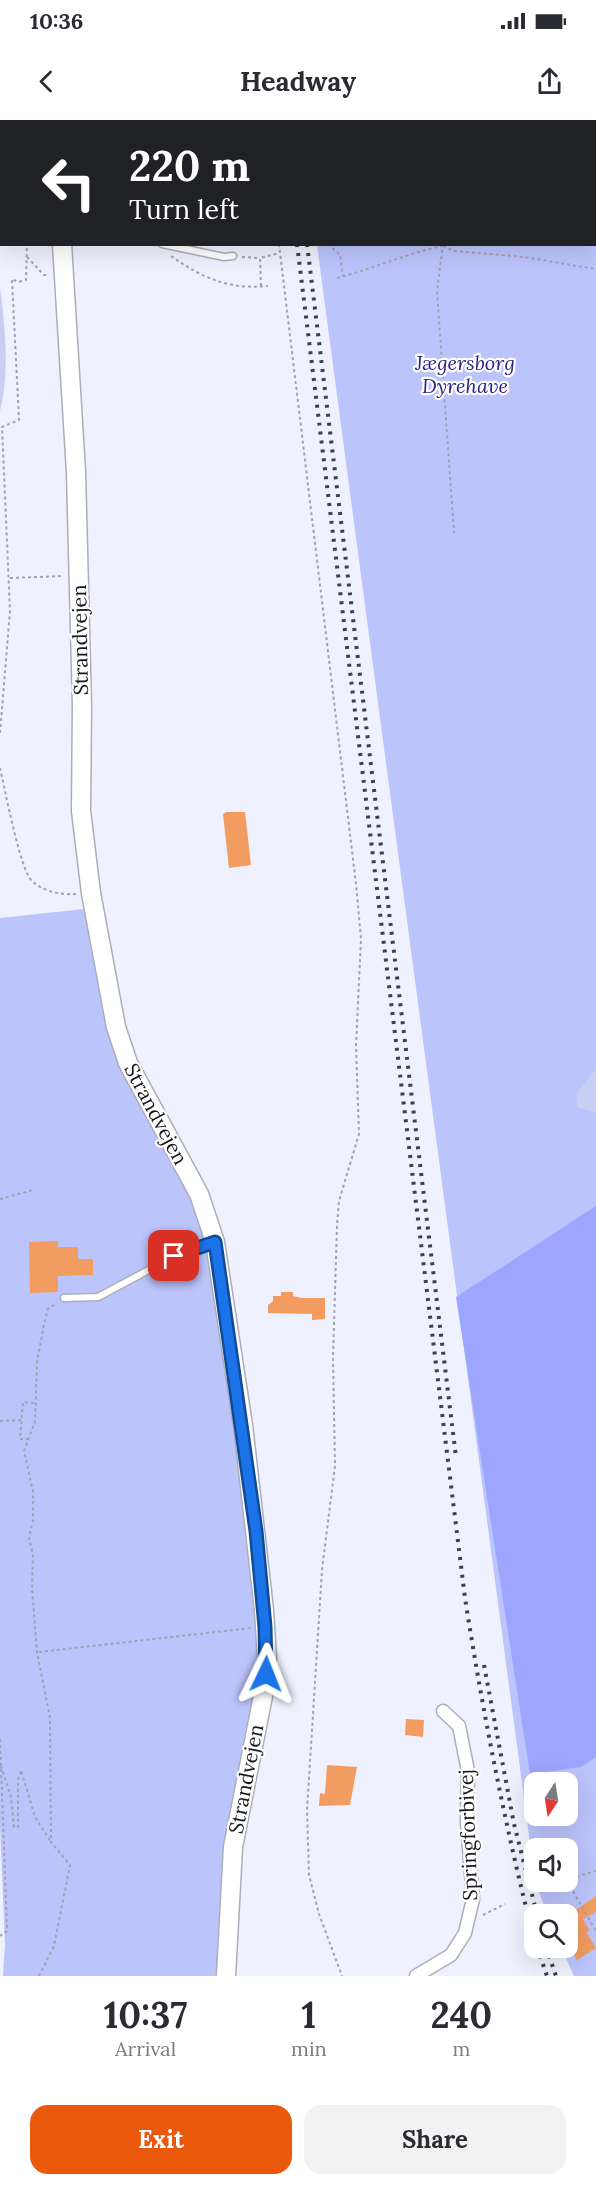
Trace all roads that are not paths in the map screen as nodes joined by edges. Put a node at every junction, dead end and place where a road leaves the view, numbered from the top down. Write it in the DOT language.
graph roads {
  1 [pos="62,246"];
  2 [pos="172,246"];
  3 [pos="233,256"];
  4 [pos="215,1242"];
  5 [pos="64,1298"];
  6 [pos="443,1711"];
  7 [pos="226,1976"];
  8 [pos="416,1976"];
  1 -- 4 [label="main road, Strandvejen"];
  2 -- 3 [label="lane"];
  4 -- 5 [label="lane"];
  4 -- 7 [label="main road, Strandvejen"];
  6 -- 8 [label="street, Springforbivej"];
}
